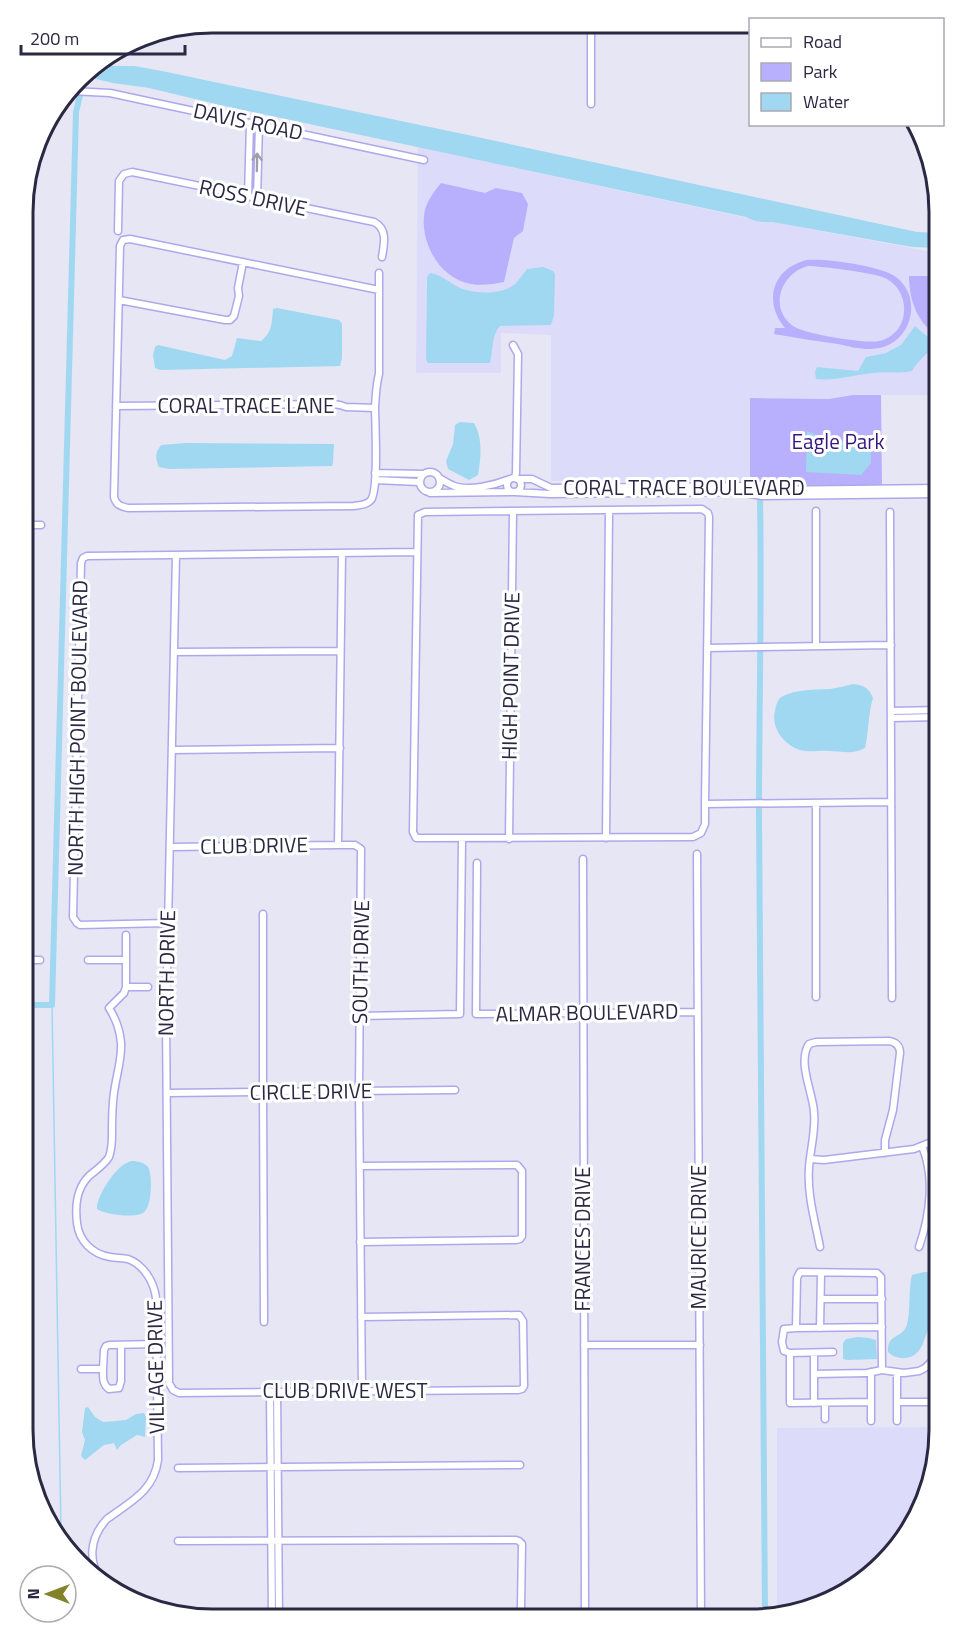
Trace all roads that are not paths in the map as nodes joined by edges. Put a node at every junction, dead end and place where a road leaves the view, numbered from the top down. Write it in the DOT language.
graph roads {
  1 [pos="591,33"];
  2 [pos="80,91"];
  3 [pos="591,104"];
  4 [pos="250,123"];
  5 [pos="259,124"];
  6 [pos="424,160"];
  7 [pos="248,197"];
  8 [pos="257,199"];
  9 [pos="118,231"];
  10 [pos="382,257"];
  11 [pos="243,262"];
  12 [pos="379,273"];
  13 [pos="379,290"];
  14 [pos="119,300"];
  15 [pos="513,345"];
  16 [pos="116,406"];
  17 [pos="375,408"];
  18 [pos="424,474"];
  19 [pos="375,477"];
  20 [pos="439,478"];
  21 [pos="514,479"];
  22 [pos="419,482"];
  23 [pos="929,488"];
  24 [pos="514,492"];
  25 [pos="854,492"];
  26 [pos="430,493"];
  27 [pos="929,494"];
  28 [pos="609,511"];
  29 [pos="816,511"];
  30 [pos="513,512"];
  31 [pos="890,512"];
  32 [pos="33,525"];
  33 [pos="41,525"];
  34 [pos="417,552"];
  35 [pos="342,553"];
  36 [pos="176,555"];
  37 [pos="891,645"];
  38 [pos="816,646"];
  39 [pos="707,648"];
  40 [pos="340,651"];
  41 [pos="174,652"];
  42 [pos="929,711"];
  43 [pos="891,714"];
  44 [pos="929,716"];
  45 [pos="340,748"];
  46 [pos="172,750"];
  47 [pos="891,802"];
  48 [pos="816,803"];
  49 [pos="705,804"];
  50 [pos="606,838"];
  51 [pos="462,839"];
  52 [pos="509,839"];
  53 [pos="338,845"];
  54 [pos="170,847"];
  55 [pos="698,854"];
  56 [pos="583,859"];
  57 [pos="477,862"];
  58 [pos="263,914"];
  59 [pos="168,923"];
  60 [pos="126,935"];
  61 [pos="33,960"];
  62 [pos="40,960"];
  63 [pos="88,960"];
  64 [pos="126,960"];
  65 [pos="126,987"];
  66 [pos="148,987"];
  67 [pos="816,997"];
  68 [pos="892,998"];
  69 [pos="698,1012"];
  70 [pos="583,1013"];
  71 [pos="360,1016"];
  72 [pos="455,1090"];
  73 [pos="359,1091"];
  74 [pos="262,1092"];
  75 [pos="166,1093"];
  76 [pos="929,1143"];
  77 [pos="922,1146"];
  78 [pos="885,1153"];
  79 [pos="810,1159"];
  80 [pos="360,1166"];
  81 [pos="929,1178"];
  82 [pos="929,1199"];
  83 [pos="360,1242"];
  84 [pos="919,1246"];
  85 [pos="820,1247"];
  86 [pos="821,1274"];
  87 [pos="821,1299"];
  88 [pos="882,1299"];
  89 [pos="361,1317"];
  90 [pos="264,1322"];
  91 [pos="882,1327"];
  92 [pos="796,1328"];
  93 [pos="820,1328"];
  94 [pos="157,1344"];
  95 [pos="121,1345"];
  96 [pos="584,1345"];
  97 [pos="700,1345"];
  98 [pos="832,1352"];
  99 [pos="790,1353"];
  100 [pos="814,1353"];
  101 [pos="929,1365"];
  102 [pos="81,1369"];
  103 [pos="104,1369"];
  104 [pos="882,1370"];
  105 [pos="871,1372"];
  106 [pos="897,1373"];
  107 [pos="814,1374"];
  108 [pos="173,1390"];
  109 [pos="273,1391"];
  110 [pos="362,1391"];
  111 [pos="871,1402"];
  112 [pos="897,1402"];
  113 [pos="929,1402"];
  114 [pos="814,1403"];
  115 [pos="825,1403"];
  116 [pos="825,1419"];
  117 [pos="871,1420"];
  118 [pos="897,1421"];
  119 [pos="520,1464"];
  120 [pos="274,1466"];
  121 [pos="178,1468"];
  122 [pos="178,1541"];
  123 [pos="274,1541"];
  124 [pos="94,1564"];
  125 [pos="275,1609"];
  126 [pos="520,1609"];
  127 [pos="585,1609"];
  128 [pos="701,1609"];
  1 -- 3 [label="street"];
  2 -- 4 [label="street, DAVIS ROAD"];
  4 -- 5 [label="street, DAVIS ROAD"];
  4 -- 7 [label="street"];
  5 -- 6 [label="street, DAVIS ROAD"];
  8 -- 5 [label="street, one-way"];
  7 -- 8 [label="street, ROSS DRIVE"];
  7 -- 9 [label="street, ROSS DRIVE"];
  8 -- 10 [label="street, ROSS DRIVE"];
  11 -- 13 [label="street"];
  11 -- 14 [label="street"];
  11 -- 14 [label="street"];
  12 -- 13 [label="street"];
  13 -- 17 [label="street"];
  14 -- 16 [label="street"];
  15 -- 21 [label="street"];
  16 -- 17 [label="street, CORAL TRACE LANE"];
  16 -- 19 [label="street"];
  17 -- 19 [label="street"];
  18 -- 19 [label="street, CORAL TRACE BOULEVARD"];
  18 -- 20 [label="street, CORAL TRACE BOULEVARD"];
  18 -- 22 [label="street"];
  19 -- 22 [label="street"];
  20 -- 21 [label="street, CORAL TRACE BOULEVARD"];
  20 -- 26 [label="street"];
  21 -- 24 [label="street"];
  21 -- 24 [label="street"];
  21 -- 25 [label="street, CORAL TRACE BOULEVARD"];
  22 -- 26 [label="street"];
  23 -- 25 [label="street"];
  24 -- 25 [label="street, CORAL TRACE BOULEVARD"];
  24 -- 26 [label="street, CORAL TRACE BOULEVARD"];
  25 -- 27 [label="street"];
  28 -- 30 [label="street"];
  28 -- 39 [label="street"];
  28 -- 50 [label="street"];
  29 -- 38 [label="street"];
  30 -- 34 [label="street"];
  30 -- 52 [label="street, HIGH POINT DRIVE"];
  31 -- 37 [label="street"];
  32 -- 33 [label="street"];
  34 -- 35 [label="street, NORTH HIGH POINT BOULEVARD"];
  34 -- 51 [label="street"];
  35 -- 36 [label="street, NORTH HIGH POINT BOULEVARD"];
  35 -- 40 [label="street"];
  36 -- 41 [label="street, NORTH DRIVE"];
  36 -- 59 [label="street, NORTH HIGH POINT BOULEVARD"];
  37 -- 38 [label="street"];
  37 -- 43 [label="street"];
  38 -- 39 [label="street"];
  39 -- 49 [label="street"];
  40 -- 41 [label="street"];
  40 -- 45 [label="street"];
  41 -- 46 [label="street, NORTH DRIVE"];
  42 -- 43 [label="street"];
  43 -- 44 [label="street"];
  43 -- 47 [label="street"];
  45 -- 46 [label="street"];
  45 -- 53 [label="street"];
  46 -- 54 [label="street, NORTH DRIVE"];
  47 -- 48 [label="street"];
  47 -- 68 [label="street"];
  48 -- 49 [label="street"];
  48 -- 67 [label="street"];
  49 -- 50 [label="street"];
  50 -- 52 [label="street"];
  51 -- 52 [label="street"];
  51 -- 71 [label="street"];
  53 -- 54 [label="street, CLUB DRIVE"];
  53 -- 71 [label="street, SOUTH DRIVE"];
  54 -- 59 [label="street, NORTH DRIVE"];
  55 -- 69 [label="street, MAURICE DRIVE"];
  56 -- 70 [label="street, FRANCES DRIVE"];
  57 -- 70 [label="street, ALMAR BOULEVARD"];
  58 -- 74 [label="street"];
  59 -- 75 [label="street, NORTH DRIVE"];
  60 -- 64 [label="street"];
  61 -- 62 [label="street"];
  63 -- 64 [label="street"];
  64 -- 65 [label="street"];
  65 -- 66 [label="street"];
  65 -- 94 [label="street, VILLAGE DRIVE"];
  69 -- 70 [label="street, ALMAR BOULEVARD"];
  69 -- 97 [label="street, MAURICE DRIVE"];
  70 -- 96 [label="street, FRANCES DRIVE"];
  71 -- 73 [label="street, SOUTH DRIVE"];
  72 -- 73 [label="street, CIRCLE DRIVE"];
  73 -- 74 [label="street, CIRCLE DRIVE"];
  73 -- 80 [label="street, SOUTH DRIVE"];
  74 -- 75 [label="street, CIRCLE DRIVE"];
  74 -- 90 [label="street"];
  75 -- 108 [label="street, NORTH DRIVE"];
  76 -- 77 [label="street"];
  77 -- 78 [label="street"];
  77 -- 81 [label="street"];
  78 -- 79 [label="street"];
  78 -- 79 [label="street"];
  79 -- 85 [label="street"];
  80 -- 83 [label="street, SOUTH DRIVE"];
  80 -- 83 [label="street"];
  82 -- 84 [label="street"];
  83 -- 89 [label="street, SOUTH DRIVE"];
  86 -- 87 [label="street"];
  86 -- 88 [label="street"];
  86 -- 92 [label="street"];
  87 -- 88 [label="street"];
  87 -- 93 [label="street"];
  88 -- 91 [label="street"];
  89 -- 110 [label="street, SOUTH DRIVE"];
  89 -- 110 [label="street, CLUB DRIVE WEST"];
  91 -- 93 [label="street"];
  91 -- 104 [label="street"];
  92 -- 93 [label="street"];
  92 -- 99 [label="street"];
  94 -- 95 [label="street"];
  94 -- 124 [label="street, VILLAGE DRIVE"];
  95 -- 103 [label="street"];
  95 -- 103 [label="street"];
  96 -- 97 [label="street"];
  96 -- 127 [label="street, FRANCES DRIVE"];
  97 -- 128 [label="street, MAURICE DRIVE"];
  98 -- 100 [label="street"];
  99 -- 100 [label="street"];
  99 -- 114 [label="street"];
  100 -- 107 [label="street"];
  101 -- 106 [label="street"];
  102 -- 103 [label="street"];
  104 -- 105 [label="street"];
  104 -- 106 [label="street"];
  105 -- 107 [label="street"];
  105 -- 111 [label="street"];
  106 -- 112 [label="street"];
  107 -- 114 [label="street"];
  108 -- 109 [label="street, CLUB DRIVE WEST"];
  109 -- 110 [label="street, CLUB DRIVE WEST"];
  109 -- 120 [label="street"];
  111 -- 115 [label="street"];
  111 -- 117 [label="street"];
  112 -- 113 [label="street"];
  112 -- 118 [label="street"];
  114 -- 115 [label="street"];
  115 -- 116 [label="street"];
  119 -- 120 [label="street"];
  120 -- 121 [label="street"];
  120 -- 123 [label="street"];
  122 -- 123 [label="street"];
  123 -- 125 [label="street"];
  123 -- 126 [label="street"];
}
